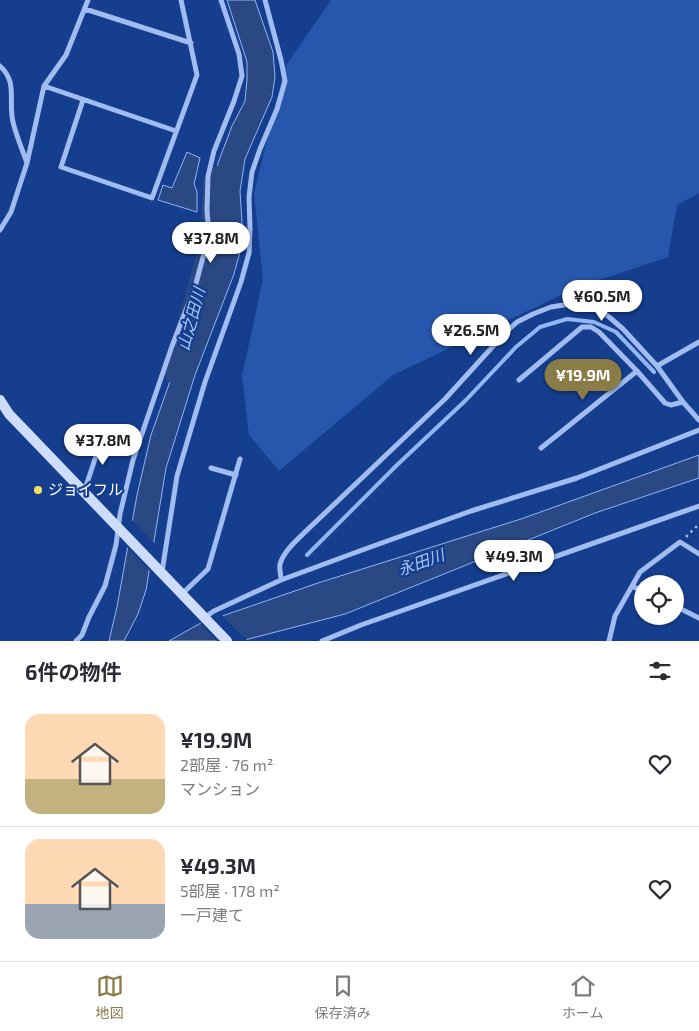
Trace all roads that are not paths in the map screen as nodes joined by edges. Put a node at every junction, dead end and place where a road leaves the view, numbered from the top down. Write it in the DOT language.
graph roads {
  1 [pos="88,0"];
  2 [pos="181,0"];
  3 [pos="221,0"];
  4 [pos="265,0"];
  5 [pos="85,9"];
  6 [pos="191,43"];
  7 [pos="0,66"];
  8 [pos="44,86"];
  9 [pos="83,100"];
  10 [pos="176,131"];
  11 [pos="27,163"];
  12 [pos="0,230"];
  13 [pos="699,342"];
  14 [pos="656,366"];
  15 [pos="637,371"];
  16 [pos="519,380"];
  17 [pos="0,400"];
  18 [pos="683,402"];
  19 [pos="699,420"];
  20 [pos="699,430"];
  21 [pos="104,432"];
  22 [pos="541,448"];
  23 [pos="240,459"];
  24 [pos="211,468"];
  25 [pos="236,475"];
  26 [pos="84,492"];
  27 [pos="699,506"];
  28 [pos="119,528"];
  29 [pos="699,554"];
  30 [pos="162,572"];
  31 [pos="281,580"];
  32 [pos="632,586"];
  33 [pos="182,594"];
  34 [pos="684,610"];
  35 [pos="204,617"];
  36 [pos="699,618"];
  37 [pos="76,641"];
  38 [pos="227,641"];
  39 [pos="322,641"];
  40 [pos="609,641"];
  1 -- 5 [label="street"];
  2 -- 6 [label="street"];
  3 -- 28 [label="street"];
  4 -- 30 [label="street"];
  5 -- 6 [label="street"];
  5 -- 8 [label="street"];
  6 -- 10 [label="street"];
  7 -- 11 [label="street"];
  8 -- 9 [label="street"];
  8 -- 11 [label="street"];
  9 -- 10 [label="street"];
  9 -- 10 [label="street"];
  11 -- 12 [label="street"];
  13 -- 14 [label="street"];
  14 -- 18 [label="street"];
  14 -- 31 [label="street"];
  15 -- 16 [label="street"];
  15 -- 18 [label="street"];
  15 -- 22 [label="street"];
  17 -- 26 [label="street"];
  18 -- 19 [label="street"];
  20 -- 31 [label="street"];
  21 -- 26 [label="street"];
  23 -- 25 [label="street"];
  24 -- 25 [label="street"];
  25 -- 33 [label="street"];
  26 -- 28 [label="street"];
  27 -- 39 [label="street"];
  28 -- 30 [label="street"];
  28 -- 37 [label="street"];
  29 -- 32 [label="street"];
  30 -- 33 [label="street"];
  31 -- 35 [label="street"];
  32 -- 40 [label="street"];
  33 -- 35 [label="street"];
  34 -- 36 [label="street"];
  35 -- 38 [label="street"];
}
